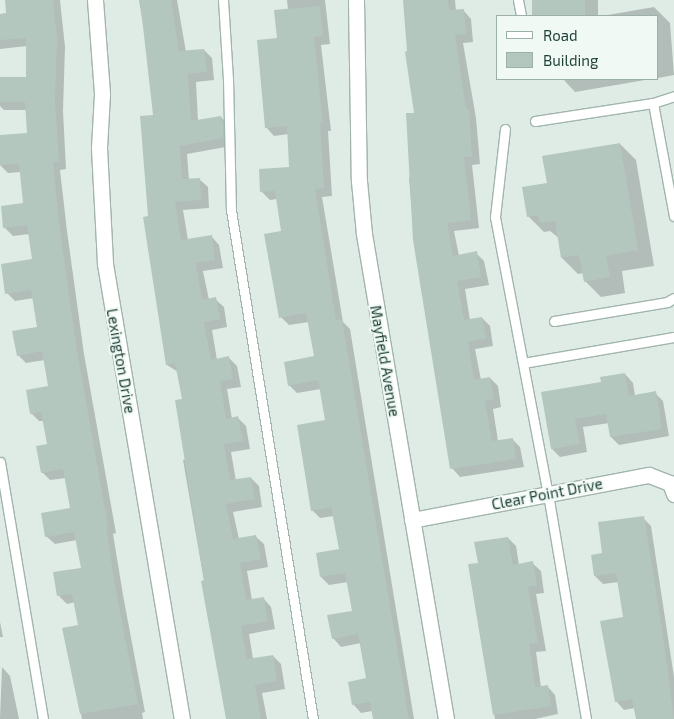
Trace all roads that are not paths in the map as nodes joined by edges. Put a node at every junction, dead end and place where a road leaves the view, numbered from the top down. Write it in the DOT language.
graph roads {
  1 [pos="95,0"];
  2 [pos="222,0"];
  3 [pos="356,0"];
  4 [pos="518,0"];
  5 [pos="521,15"];
  6 [pos="674,96"];
  7 [pos="653,103"];
  8 [pos="535,121"];
  9 [pos="505,129"];
  10 [pos="674,216"];
  11 [pos="674,298"];
  12 [pos="554,321"];
  13 [pos="674,337"];
  14 [pos="523,363"];
  15 [pos="0,462"];
  16 [pos="548,494"];
  17 [pos="674,494"];
  18 [pos="412,520"];
  19 [pos="43,719"];
  20 [pos="182,719"];
  21 [pos="313,719"];
  22 [pos="446,719"];
  23 [pos="586,719"];
  1 -- 20 [label="street, Lexington Drive"];
  2 -- 21 [label="lane"];
  3 -- 18 [label="street, Mayfield Avenue"];
  4 -- 5 [label="lane"];
  6 -- 7 [label="lane"];
  7 -- 8 [label="lane"];
  7 -- 10 [label="lane"];
  9 -- 14 [label="lane"];
  11 -- 12 [label="lane"];
  13 -- 14 [label="lane"];
  14 -- 16 [label="lane"];
  15 -- 19 [label="lane"];
  16 -- 17 [label="street, Clear Point Drive"];
  16 -- 18 [label="street, Clear Point Drive"];
  16 -- 23 [label="lane"];
  18 -- 22 [label="street, Mayfield Avenue"];
}
